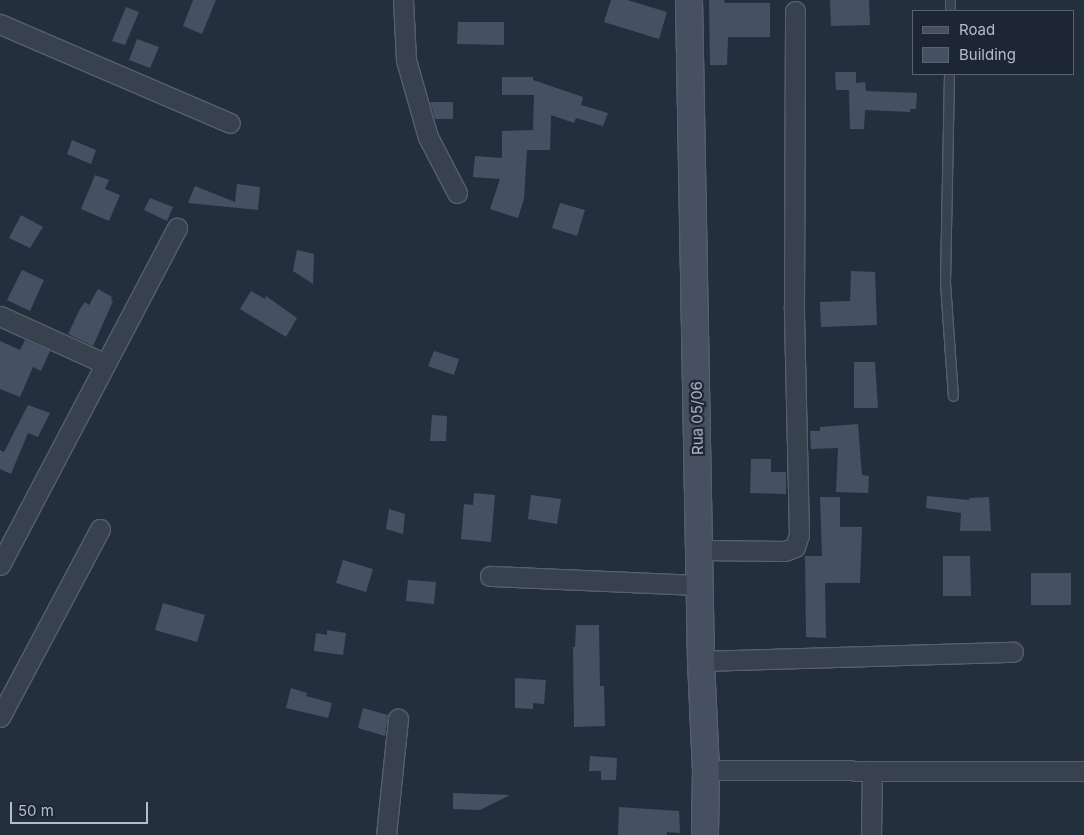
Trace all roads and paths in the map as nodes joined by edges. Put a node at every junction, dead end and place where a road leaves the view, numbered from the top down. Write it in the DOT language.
graph roads {
  1 [pos="403,0"];
  2 [pos="689,0"];
  3 [pos="795,11"];
  4 [pos="0,24"];
  5 [pos="949,75"];
  6 [pos="230,123"];
  7 [pos="457,193"];
  8 [pos="178,228"];
  9 [pos="0,316"];
  10 [pos="106,364"];
  11 [pos="953,396"];
  12 [pos="100,529"];
  13 [pos="700,550"];
  14 [pos="0,565"];
  15 [pos="490,576"];
  16 [pos="700,586"];
  17 [pos="1013,652"];
  18 [pos="701,661"];
  19 [pos="0,717"];
  20 [pos="398,719"];
  21 [pos="706,770"];
  22 [pos="872,771"];
  23 [pos="1084,771"];
  24 [pos="386,835"];
  25 [pos="705,835"];
  26 [pos="871,835"];
  1 -- 7 [label="street"];
  2 -- 13 [label="street, Rua 05/06"];
  3 -- 13 [label="street"];
  4 -- 6 [label="street"];
  5 -- 11 [label="lane"];
  8 -- 10 [label="street"];
  9 -- 10 [label="street"];
  10 -- 14 [label="street"];
  12 -- 19 [label="street"];
  13 -- 16 [label="street, Rua 05/06"];
  15 -- 16 [label="street"];
  16 -- 18 [label="street, Rua 05/06"];
  17 -- 18 [label="street"];
  18 -- 21 [label="street, Rua 05/06"];
  20 -- 24 [label="street"];
  21 -- 22 [label="street"];
  21 -- 25 [label="street, Rua 05/06"];
  22 -- 23 [label="street"];
  22 -- 26 [label="street"];
}
